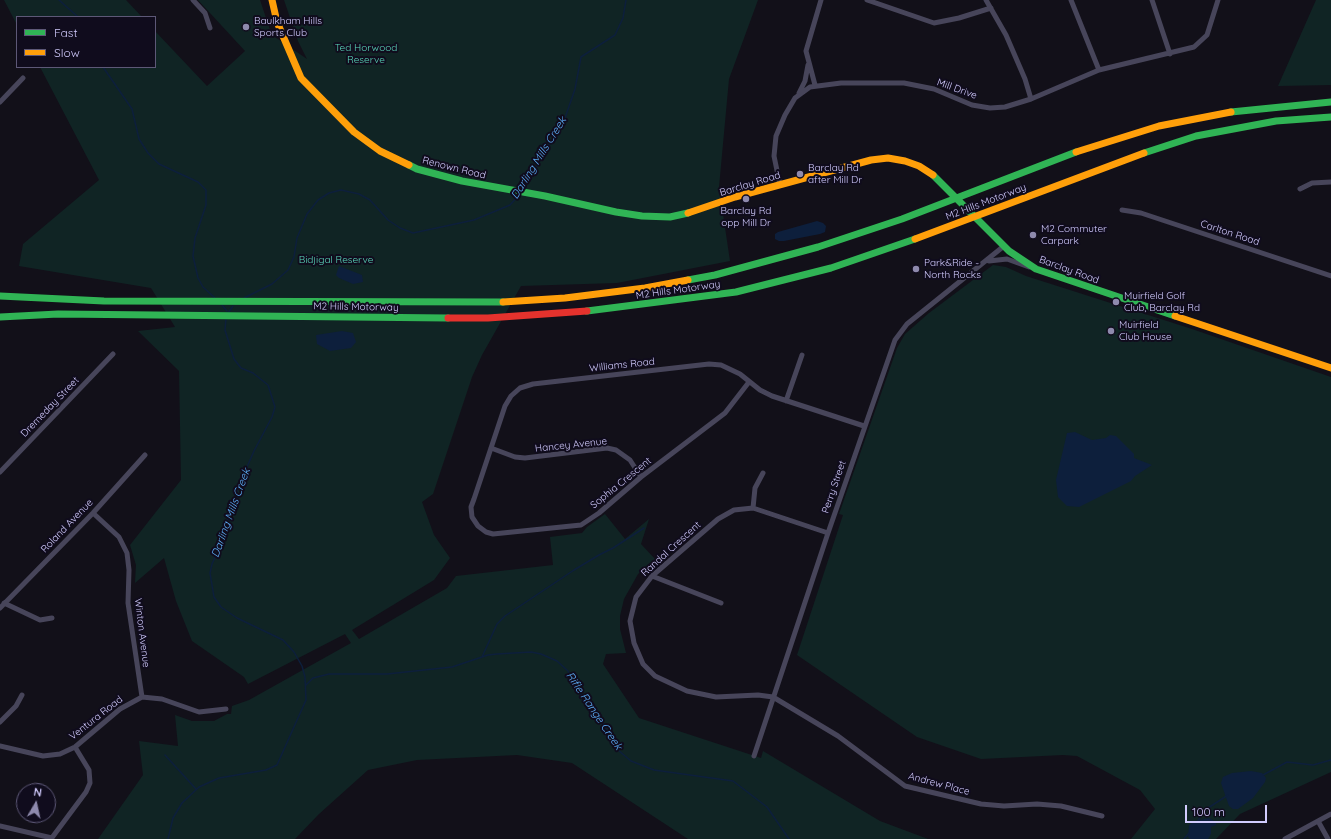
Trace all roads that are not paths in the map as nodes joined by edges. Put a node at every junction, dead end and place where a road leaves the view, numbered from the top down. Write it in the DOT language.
graph roads {
  1 [pos="193,0"];
  2 [pos="272,0"];
  3 [pos="821,0"];
  4 [pos="867,0"];
  5 [pos="986,0"];
  6 [pos="1071,0"];
  7 [pos="1152,0"];
  8 [pos="1218,0"];
  9 [pos="991,8"];
  10 [pos="210,28"];
  11 [pos="1170,54"];
  12 [pos="808,63"];
  13 [pos="1099,70"];
  14 [pos="23,78"];
  15 [pos="815,85"];
  16 [pos="799,94"];
  17 [pos="1031,99"];
  18 [pos="0,102"];
  19 [pos="1331,102"];
  20 [pos="1331,117"];
  21 [pos="1331,182"];
  22 [pos="780,184"];
  23 [pos="1300,190"];
  24 [pos="714,205"];
  25 [pos="1122,210"];
  26 [pos="1004,246"];
  27 [pos="987,261"];
  28 [pos="1036,269"];
  29 [pos="1331,276"];
  30 [pos="0,291"];
  31 [pos="0,296"];
  32 [pos="40,297"];
  33 [pos="87,314"];
  34 [pos="0,317"];
  35 [pos="0,323"];
  36 [pos="113,354"];
  37 [pos="802,355"];
  38 [pos="1331,368"];
  39 [pos="749,382"];
  40 [pos="786,401"];
  41 [pos="864,426"];
  42 [pos="491,448"];
  43 [pos="146,455"];
  44 [pos="0,472"];
  45 [pos="764,473"];
  46 [pos="641,477"];
  47 [pos="753,508"];
  48 [pos="93,513"];
  49 [pos="478,526"];
  50 [pos="828,533"];
  51 [pos="652,576"];
  52 [pos="4,603"];
  53 [pos="721,603"];
  54 [pos="0,608"];
  55 [pos="52,618"];
  56 [pos="22,695"];
  57 [pos="142,696"];
  58 [pos="773,698"];
  59 [pos="226,709"];
  60 [pos="0,722"];
  61 [pos="0,746"];
  62 [pos="75,747"];
  63 [pos="754,756"];
  64 [pos="1331,814"];
  65 [pos="1102,816"];
  66 [pos="1318,821"];
  67 [pos="0,826"];
  68 [pos="52,839"];
  69 [pos="1286,839"];
  70 [pos="1328,839"];
  1 -- 10 [label="street"];
  2 -- 24 [label="main road, Renown Road"];
  3 -- 12 [label="street"];
  4 -- 9 [label="street"];
  5 -- 9 [label="street"];
  6 -- 13 [label="street"];
  7 -- 11 [label="street"];
  8 -- 11 [label="street, Mill Drive"];
  9 -- 17 [label="street"];
  11 -- 13 [label="street, Mill Drive"];
  12 -- 15 [label="street"];
  12 -- 16 [label="street"];
  13 -- 17 [label="street, Mill Drive"];
  14 -- 18 [label="street"];
  15 -- 16 [label="street, Mill Drive"];
  15 -- 17 [label="street, Mill Drive"];
  16 -- 22 [label="street, Mill Drive"];
  19 -- 32 [label="main road, M2 Hills Motorway"];
  20 -- 33 [label="main road, M2 Hills Motorway"];
  21 -- 23 [label="street"];
  22 -- 24 [label="main road, Barclay Road"];
  22 -- 26 [label="main road, Barclay Road"];
  25 -- 29 [label="street, Carlton Road"];
  26 -- 27 [label="street, Perry Street"];
  26 -- 28 [label="main road, Barclay Road"];
  27 -- 28 [label="street"];
  27 -- 41 [label="street, Perry Street"];
  28 -- 38 [label="main road, Barclay Road"];
  30 -- 32 [label="main road"];
  31 -- 32 [label="main road, M2 Hills Motorway"];
  33 -- 34 [label="main road, M2 Hills Motorway"];
  33 -- 35 [label="main road"];
  36 -- 44 [label="street, Dremeday Street"];
  37 -- 40 [label="street"];
  39 -- 40 [label="street, Williams Road"];
  39 -- 42 [label="street, Williams Road"];
  39 -- 46 [label="street, Sophia Crescent"];
  40 -- 41 [label="street, Williams Road"];
  41 -- 50 [label="street, Perry Street"];
  42 -- 46 [label="street, Hancey Avenue"];
  42 -- 49 [label="street, Williams Road"];
  43 -- 48 [label="street, Roland Avenue"];
  45 -- 47 [label="street"];
  46 -- 49 [label="street, Sophia Crescent"];
  47 -- 50 [label="street, Randal Crescent"];
  47 -- 51 [label="street, Randal Crescent"];
  48 -- 52 [label="street, Roland Avenue"];
  48 -- 57 [label="street, Winton Avenue"];
  50 -- 58 [label="street, Perry Street"];
  51 -- 53 [label="street"];
  51 -- 58 [label="street, Randal Crescent"];
  52 -- 54 [label="street, Roland Avenue"];
  52 -- 55 [label="street"];
  56 -- 60 [label="street"];
  57 -- 59 [label="street"];
  57 -- 62 [label="street, Ventura Road"];
  58 -- 63 [label="street, Perry Street"];
  58 -- 65 [label="street, Andrew Place"];
  61 -- 62 [label="street, Ventura Road"];
  62 -- 68 [label="street"];
  64 -- 66 [label="street"];
  66 -- 69 [label="street"];
  66 -- 70 [label="street"];
  67 -- 68 [label="street"];
}
